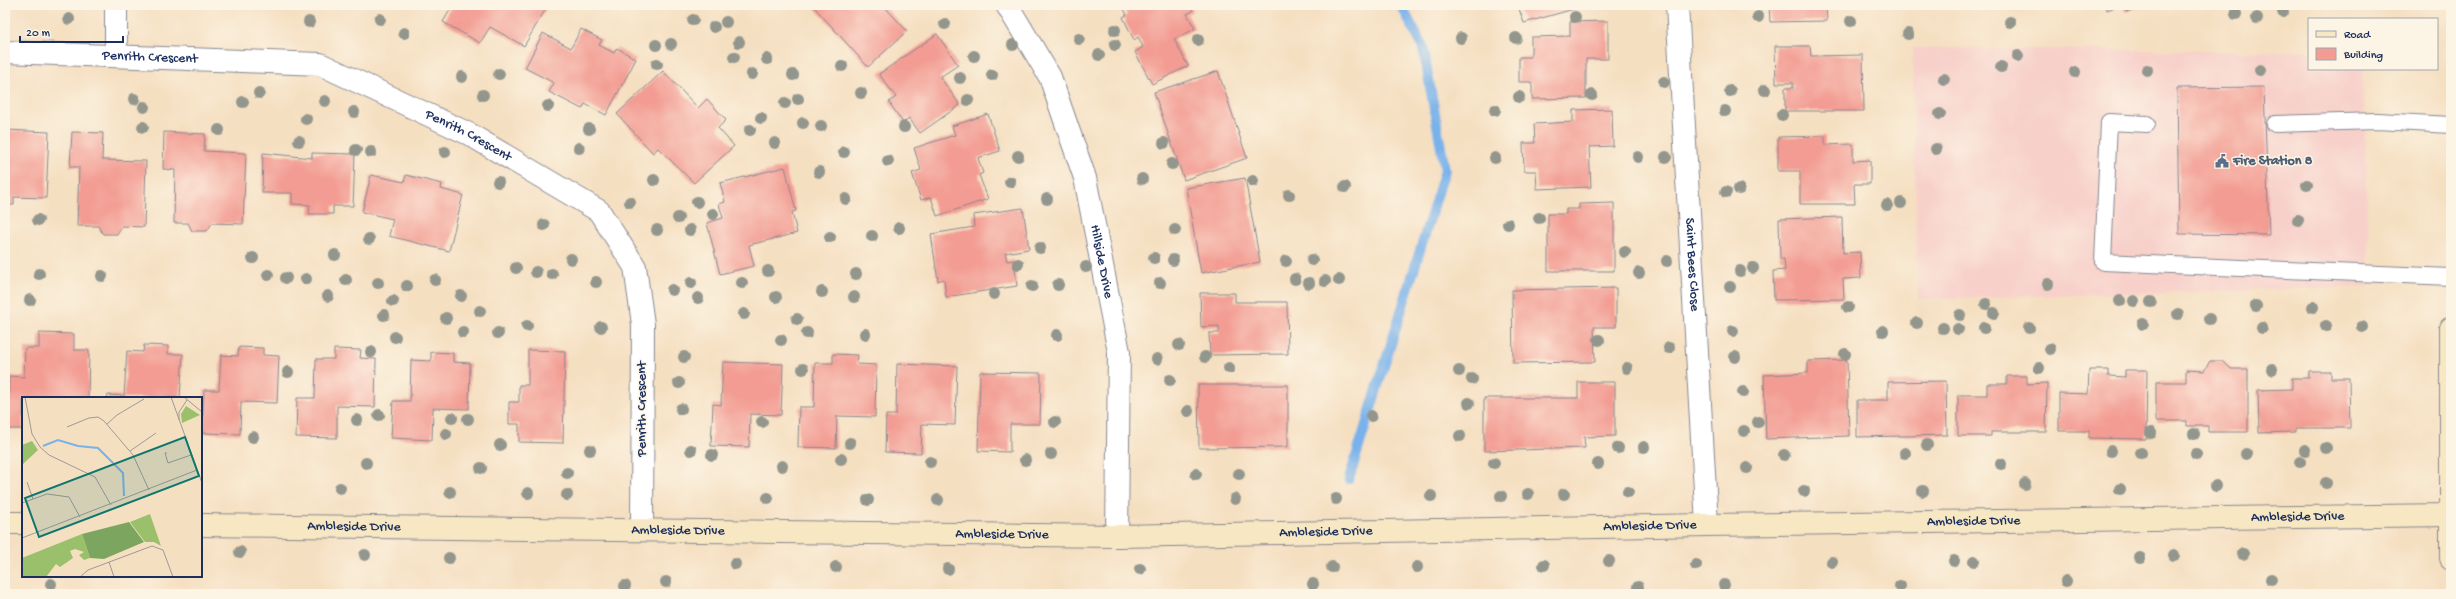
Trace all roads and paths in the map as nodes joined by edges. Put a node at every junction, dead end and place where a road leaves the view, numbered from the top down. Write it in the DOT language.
graph roads {
  1 [pos="116,5"];
  2 [pos="1007,5"];
  3 [pos="1678,5"];
  4 [pos="5,52"];
  5 [pos="116,55"];
  6 [pos="2147,124"];
  7 [pos="2275,124"];
  8 [pos="2451,125"];
  9 [pos="2451,277"];
  10 [pos="2451,328"];
  11 [pos="2450,515"];
  12 [pos="5,523"];
  13 [pos="22,523"];
  14 [pos="202,525"];
  15 [pos="1707,525"];
  16 [pos="642,530"];
  17 [pos="1118,536"];
  18 [pos="2451,558"];
  1 -- 5 [label="street"];
  2 -- 17 [label="street, Hillside Drive"];
  3 -- 15 [label="street, Saint Bees Close"];
  4 -- 5 [label="street, Penrith Crescent"];
  5 -- 16 [label="street, Penrith Crescent"];
  6 -- 9 [label="lane"];
  7 -- 8 [label="lane"];
  10 -- 11 [label="street"];
  11 -- 15 [label="street, Ambleside Drive"];
  11 -- 18 [label="street"];
  12 -- 13 [label="street"];
  14 -- 16 [label="street, Ambleside Drive"];
  15 -- 17 [label="street, Ambleside Drive"];
  16 -- 17 [label="street, Ambleside Drive"];
}
